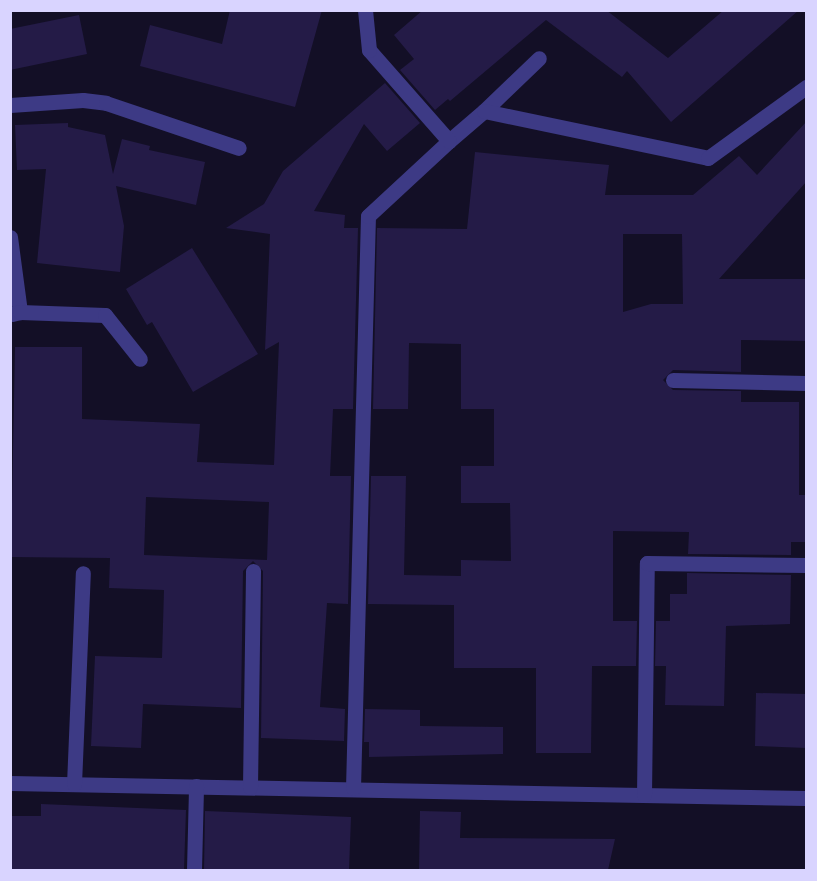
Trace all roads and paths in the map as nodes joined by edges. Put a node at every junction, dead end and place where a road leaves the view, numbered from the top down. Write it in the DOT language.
graph roads {
  1 [pos="365,10"];
  2 [pos="539,58"];
  3 [pos="807,87"];
  4 [pos="10,105"];
  5 [pos="484,111"];
  6 [pos="449,141"];
  7 [pos="239,148"];
  8 [pos="10,237"];
  9 [pos="15,314"];
  10 [pos="140,359"];
  11 [pos="673,380"];
  12 [pos="807,383"];
  13 [pos="807,565"];
  14 [pos="253,571"];
  15 [pos="83,573"];
  16 [pos="10,783"];
  17 [pos="74,784"];
  18 [pos="196,786"];
  19 [pos="250,787"];
  20 [pos="353,788"];
  21 [pos="644,795"];
  22 [pos="807,798"];
  23 [pos="194,870"];
  1 -- 6 [label="street"];
  2 -- 5 [label="street"];
  3 -- 5 [label="street"];
  4 -- 7 [label="street"];
  5 -- 6 [label="street"];
  6 -- 20 [label="street"];
  8 -- 9 [label="street"];
  9 -- 10 [label="street"];
  11 -- 12 [label="street"];
  13 -- 21 [label="street"];
  14 -- 19 [label="street"];
  15 -- 17 [label="street"];
  16 -- 17 [label="street"];
  17 -- 18 [label="street"];
  18 -- 19 [label="street"];
  18 -- 23 [label="street"];
  19 -- 20 [label="street"];
  20 -- 21 [label="street"];
  21 -- 22 [label="street"];
}
